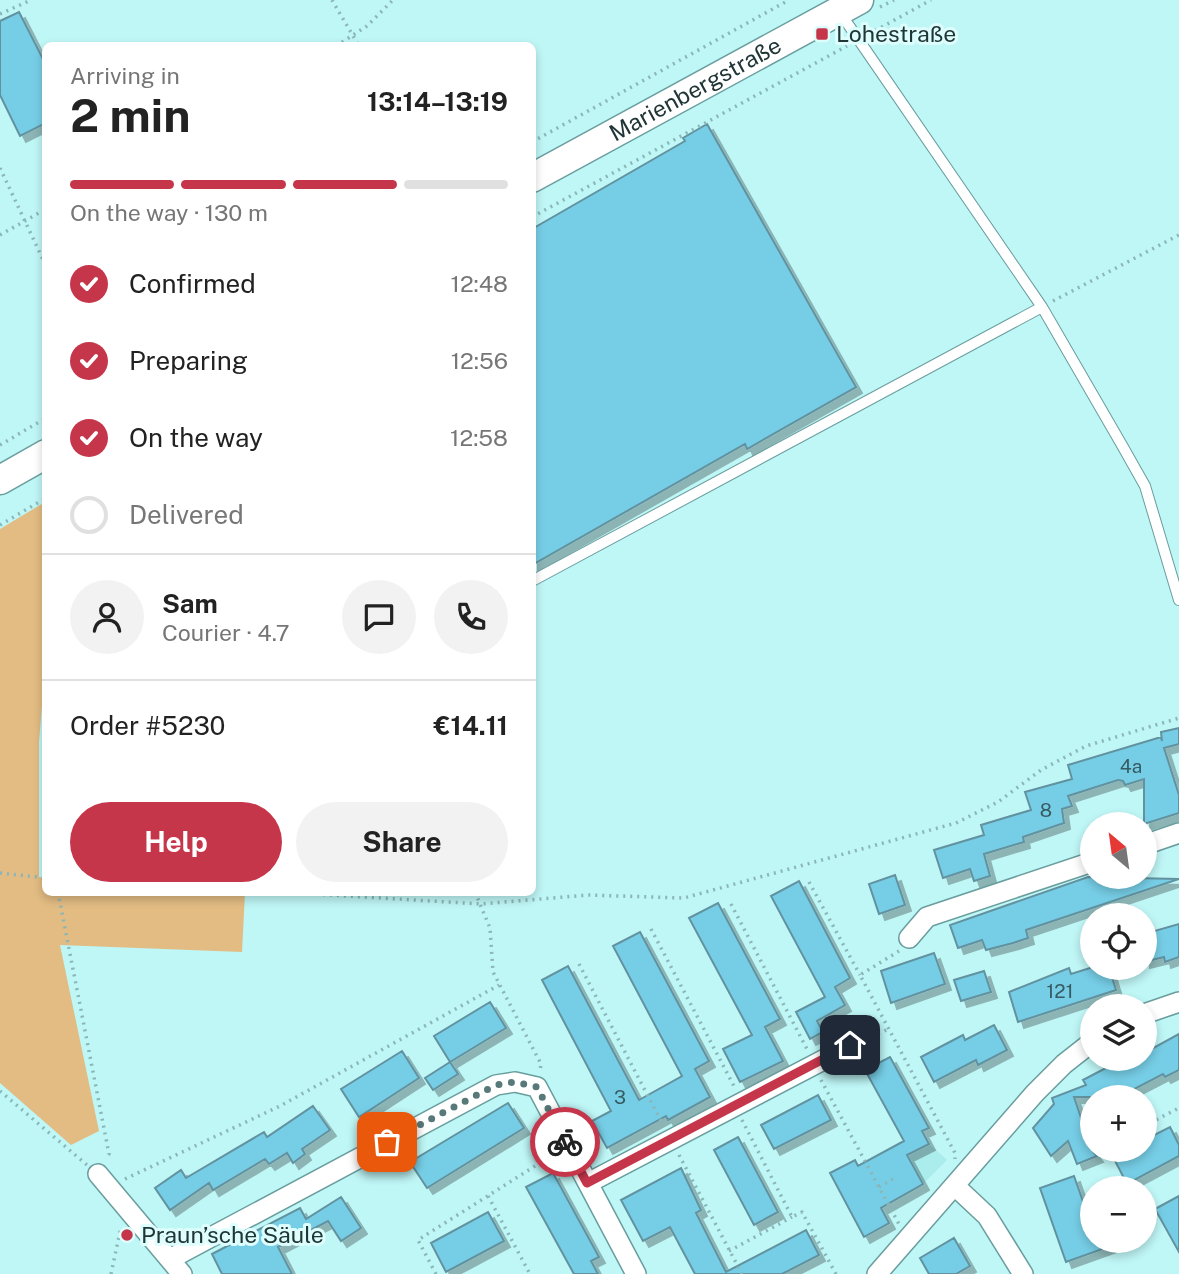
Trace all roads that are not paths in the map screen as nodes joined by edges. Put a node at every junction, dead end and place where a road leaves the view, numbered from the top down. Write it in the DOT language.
graph roads {
  1 [pos="843,4"];
  2 [pos="536,176"];
  3 [pos="1042,307"];
  4 [pos="42,456"];
  5 [pos="0,480"];
  6 [pos="536,579"];
  7 [pos="1179,600"];
  8 [pos="1179,833"];
  9 [pos="1157,841"];
  10 [pos="1080,866"];
  11 [pos="909,938"];
  12 [pos="1179,1002"];
  13 [pos="1157,1010"];
  14 [pos="850,1045"];
  15 [pos="1080,1051"];
  16 [pos="97,1174"];
  17 [pos="587,1183"];
  18 [pos="955,1185"];
  19 [pos="176,1267"];
  20 [pos="636,1274"];
  21 [pos="877,1274"];
  22 [pos="1023,1274"];
  1 -- 2 [label="main road, Marienbergstraße"];
  1 -- 3 [label="lane"];
  3 -- 6 [label="lane"];
  3 -- 7 [label="lane"];
  4 -- 5 [label="main road"];
  8 -- 9 [label="street"];
  10 -- 11 [label="street"];
  12 -- 13 [label="street"];
  14 -- 17 [label="street"];
  15 -- 18 [label="street"];
  16 -- 19 [label="street"];
  17 -- 19 [label="street"];
  17 -- 20 [label="street"];
  18 -- 21 [label="street"];
  18 -- 22 [label="street"];
}
